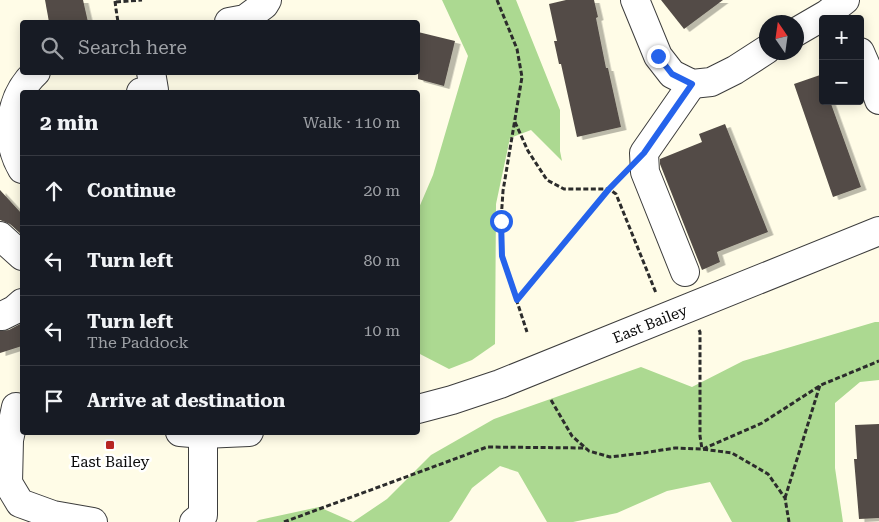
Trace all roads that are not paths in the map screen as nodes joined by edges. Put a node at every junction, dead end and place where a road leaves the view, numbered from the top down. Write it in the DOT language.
graph roads {
  1 [pos="267,0"];
  2 [pos="635,0"];
  3 [pos="839,9"];
  4 [pos="240,20"];
  5 [pos="804,28"];
  6 [pos="759,54"];
  7 [pos="863,60"];
  8 [pos="33,75"];
  9 [pos="152,75"];
  10 [pos="692,84"];
  11 [pos="22,90"];
  12 [pos="154,90"];
  13 [pos="20,94"];
  14 [pos="879,100"];
  15 [pos="6,137"];
  16 [pos="20,165"];
  17 [pos="879,231"];
  18 [pos="0,236"];
  19 [pos="20,254"];
  20 [pos="685,272"];
  21 [pos="13,406"];
  22 [pos="420,408"];
  23 [pos="192,435"];
  24 [pos="92,522"];
  25 [pos="194,522"];
  1 -- 4 [label="street"];
  2 -- 10 [label="street"];
  3 -- 5 [label="street"];
  6 -- 10 [label="street"];
  7 -- 14 [label="street"];
  8 -- 11 [label="street"];
  9 -- 12 [label="street"];
  10 -- 20 [label="street"];
  13 -- 15 [label="street"];
  15 -- 16 [label="street"];
  17 -- 22 [label="street, East Bailey"];
  18 -- 19 [label="street"];
  21 -- 24 [label="street"];
  23 -- 25 [label="street"];
}
